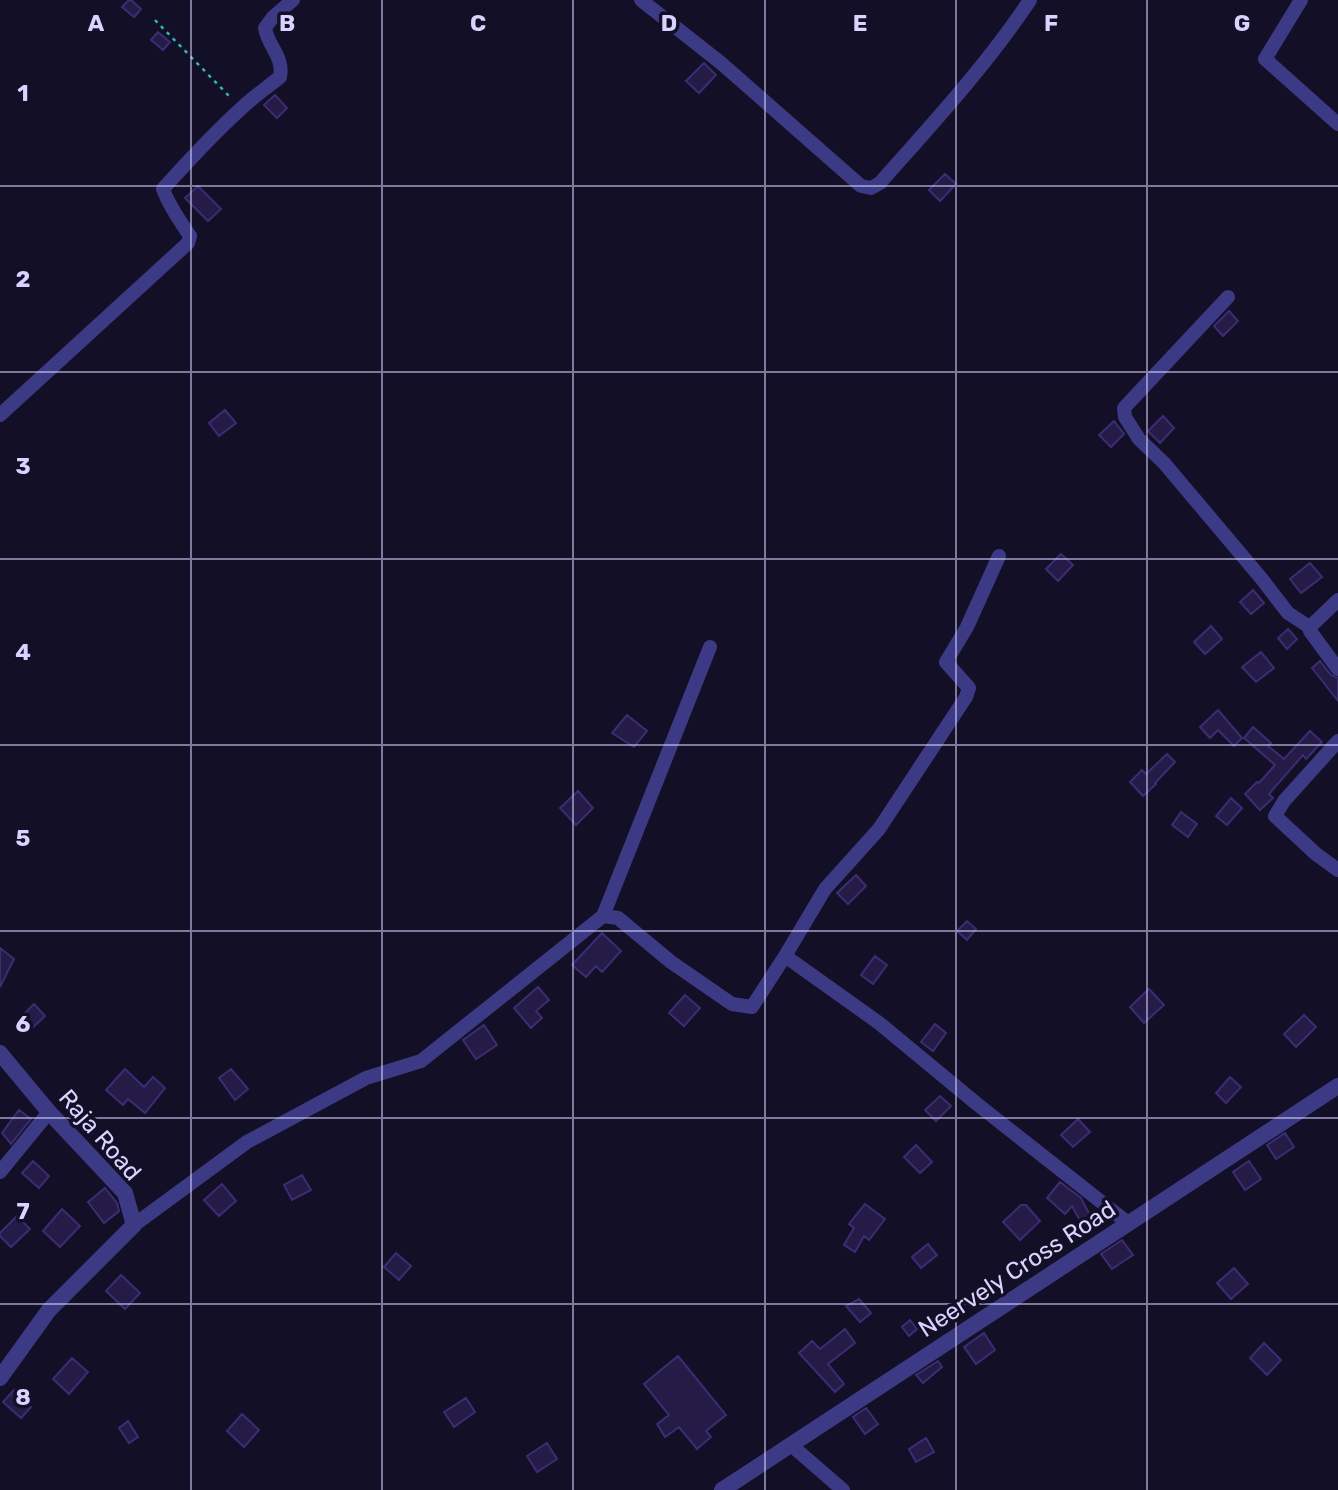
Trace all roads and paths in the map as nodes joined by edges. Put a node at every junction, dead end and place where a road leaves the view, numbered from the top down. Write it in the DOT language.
graph roads {
  1 [pos="293,0"];
  2 [pos="640,0"];
  3 [pos="1030,0"];
  4 [pos="1301,0"];
  5 [pos="155,20"];
  6 [pos="241,109"];
  7 [pos="1338,124"];
  8 [pos="1228,297"];
  9 [pos="0,415"];
  10 [pos="999,556"];
  11 [pos="1338,600"];
  12 [pos="1311,628"];
  13 [pos="710,647"];
  14 [pos="1338,668"];
  15 [pos="1338,741"];
  16 [pos="1338,870"];
  17 [pos="603,916"];
  18 [pos="785,956"];
  19 [pos="0,1053"];
  20 [pos="1338,1086"];
  21 [pos="49,1112"];
  22 [pos="0,1172"];
  23 [pos="1128,1223"];
  24 [pos="134,1225"];
  25 [pos="0,1378"];
  26 [pos="791,1445"];
  27 [pos="722,1490"];
  28 [pos="843,1490"];
  1 -- 6 [label="street"];
  2 -- 3 [label="street"];
  4 -- 7 [label="street"];
  5 -- 6 [label="path"];
  6 -- 9 [label="street"];
  8 -- 12 [label="street"];
  10 -- 18 [label="street"];
  11 -- 12 [label="street"];
  12 -- 14 [label="street"];
  13 -- 17 [label="street"];
  15 -- 16 [label="street"];
  17 -- 18 [label="street"];
  17 -- 24 [label="street"];
  18 -- 23 [label="street"];
  19 -- 21 [label="street, Raja Road"];
  20 -- 23 [label="street, Neervely Cross Road"];
  21 -- 22 [label="street"];
  21 -- 24 [label="street, Raja Road"];
  23 -- 26 [label="street, Neervely Cross Road"];
  24 -- 25 [label="street"];
  26 -- 27 [label="street, Neervely Cross Road"];
  26 -- 28 [label="street"];
}
